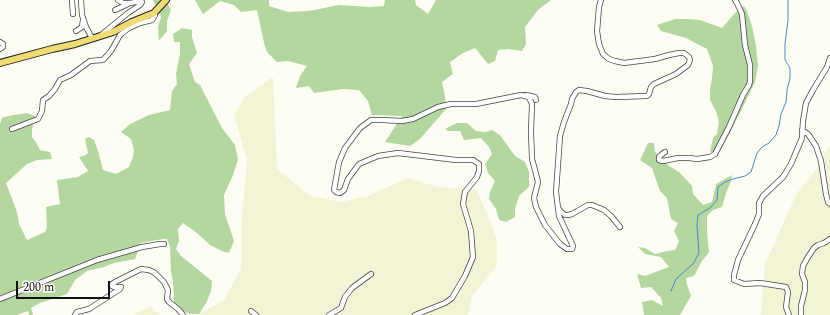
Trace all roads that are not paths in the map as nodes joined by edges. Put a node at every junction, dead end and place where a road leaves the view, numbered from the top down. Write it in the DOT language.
graph roads {
  1 [pos="72,0"];
  2 [pos="81,0"];
  3 [pos="118,0"];
  4 [pos="166,0"];
  5 [pos="600,0"];
  6 [pos="735,0"];
  7 [pos="130,3"];
  8 [pos="115,10"];
  9 [pos="154,13"];
  10 [pos="73,14"];
  11 [pos="84,19"];
  12 [pos="76,32"];
  13 [pos="99,36"];
  14 [pos="92,38"];
  15 [pos="0,42"];
  16 [pos="0,49"];
  17 [pos="830,58"];
  18 [pos="1,62"];
  19 [pos="521,95"];
  20 [pos="536,100"];
  21 [pos="12,129"];
  22 [pos="802,130"];
  23 [pos="665,152"];
  24 [pos="830,204"];
  25 [pos="558,208"];
  26 [pos="620,228"];
  27 [pos="830,239"];
  28 [pos="164,244"];
  29 [pos="371,274"];
  30 [pos="0,299"];
  31 [pos="251,311"];
  32 [pos="75,315"];
  33 [pos="183,315"];
  34 [pos="256,315"];
  35 [pos="329,315"];
  36 [pos="414,315"];
  37 [pos="789,315"];
  38 [pos="801,315"];
  1 -- 10 [label="street"];
  2 -- 11 [label="street"];
  3 -- 7 [label="street"];
  4 -- 9 [label="main road"];
  5 -- 25 [label="street"];
  6 -- 23 [label="street"];
  7 -- 8 [label="street"];
  7 -- 13 [label="street"];
  9 -- 13 [label="main road"];
  9 -- 21 [label="street"];
  11 -- 12 [label="street"];
  11 -- 14 [label="street"];
  13 -- 14 [label="main road"];
  14 -- 18 [label="main road"];
  15 -- 16 [label="street"];
  17 -- 22 [label="street"];
  19 -- 20 [label="street"];
  19 -- 25 [label="street"];
  19 -- 36 [label="street"];
  22 -- 24 [label="street"];
  22 -- 37 [label="street"];
  25 -- 26 [label="street"];
  27 -- 38 [label="street"];
  28 -- 30 [label="street"];
  29 -- 35 [label="street"];
  31 -- 34 [label="street"];
  32 -- 33 [label="street"];
}
